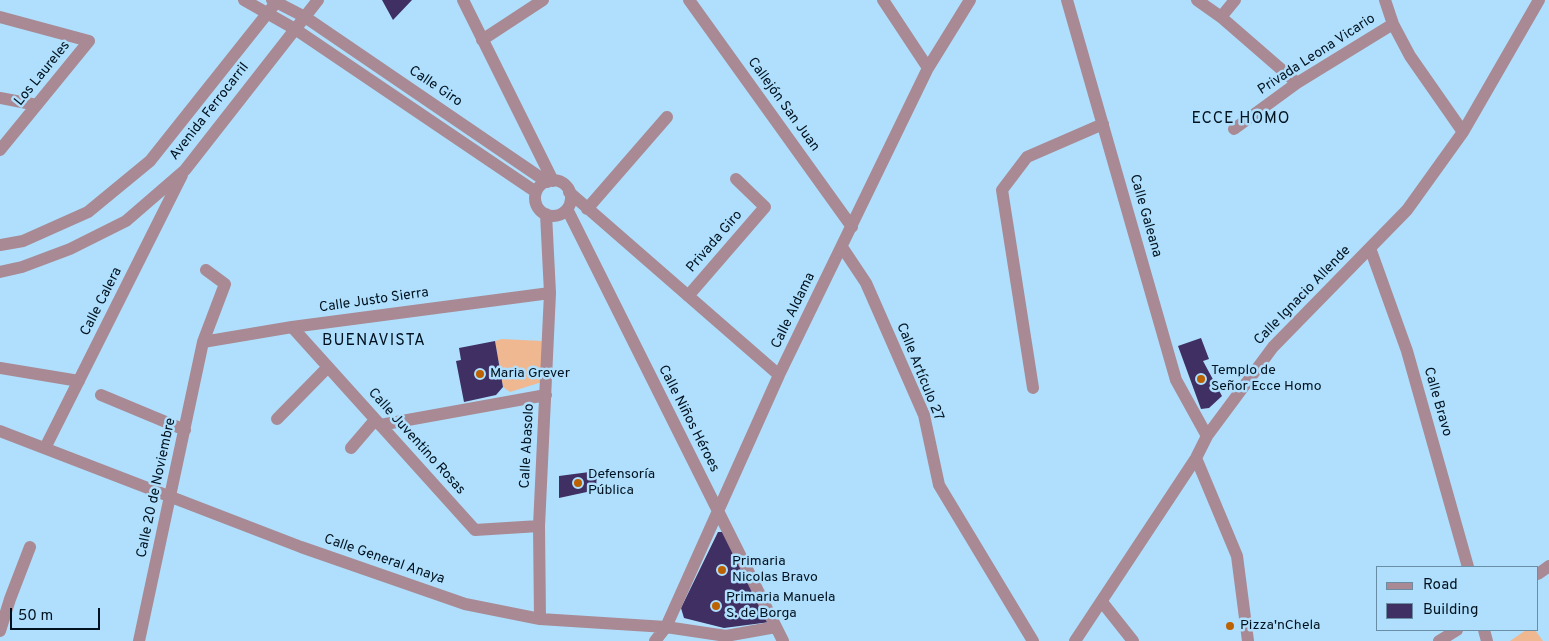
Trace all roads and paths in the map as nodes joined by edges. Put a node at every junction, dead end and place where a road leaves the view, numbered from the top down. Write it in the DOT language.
graph roads {
  1 [pos="244,0"];
  2 [pos="318,0"];
  3 [pos="463,0"];
  4 [pos="544,0"];
  5 [pos="689,0"];
  6 [pos="883,0"];
  7 [pos="970,0"];
  8 [pos="1068,0"];
  9 [pos="1197,0"];
  10 [pos="1235,0"];
  11 [pos="1385,0"];
  12 [pos="1539,0"];
  13 [pos="275,1"];
  14 [pos="268,12"];
  15 [pos="0,17"];
  16 [pos="305,17"];
  17 [pos="1221,17"];
  18 [pos="1393,24"];
  19 [pos="295,29"];
  20 [pos="482,40"];
  21 [pos="928,68"];
  22 [pos="1297,83"];
  23 [pos="0,98"];
  24 [pos="37,105"];
  25 [pos="667,117"];
  26 [pos="1102,124"];
  27 [pos="1234,128"];
  28 [pos="1463,132"];
  29 [pos="0,150"];
  30 [pos="185,170"];
  31 [pos="736,179"];
  32 [pos="550,181"];
  33 [pos="536,192"];
  34 [pos="570,192"];
  35 [pos="587,209"];
  36 [pos="567,210"];
  37 [pos="546,214"];
  38 [pos="852,227"];
  39 [pos="0,245"];
  40 [pos="842,247"];
  41 [pos="1370,248"];
  42 [pos="206,270"];
  43 [pos="0,272"];
  44 [pos="550,293"];
  45 [pos="688,296"];
  46 [pos="292,327"];
  47 [pos="203,342"];
  48 [pos="328,367"];
  49 [pos="0,368"];
  50 [pos="779,375"];
  51 [pos="79,382"];
  52 [pos="1033,388"];
  53 [pos="101,395"];
  54 [pos="546,395"];
  55 [pos="277,419"];
  56 [pos="377,422"];
  57 [pos="185,430"];
  58 [pos="0,431"];
  59 [pos="1207,436"];
  60 [pos="45,448"];
  61 [pos="352,448"];
  62 [pos="1196,458"];
  63 [pos="171,496"];
  64 [pos="718,512"];
  65 [pos="539,526"];
  66 [pos="30,547"];
  67 [pos="1468,566"];
  68 [pos="1102,602"];
  69 [pos="540,619"];
  70 [pos="666,627"];
  71 [pos="776,627"];
  72 [pos="0,631"];
  73 [pos="1455,631"];
  74 [pos="139,641"];
  75 [pos="656,641"];
  76 [pos="783,641"];
  77 [pos="1033,641"];
  78 [pos="1074,641"];
  79 [pos="1133,641"];
  80 [pos="1248,641"];
  81 [pos="1439,641"];
  1 -- 14 [label="street"];
  2 -- 16 [label="street, Avenida Ferrocarril"];
  3 -- 20 [label="street"];
  4 -- 20 [label="street"];
  5 -- 38 [label="street, Callejón San Juan"];
  6 -- 21 [label="street"];
  7 -- 21 [label="street, Calle Aldama"];
  8 -- 26 [label="street, Calle Galeana"];
  9 -- 17 [label="street"];
  10 -- 17 [label="street"];
  11 -- 18 [label="street"];
  12 -- 28 [label="street, Calle Ignacio Allende"];
  13 -- 14 [label="street, Avenida Ferrocarril"];
  13 -- 16 [label="street, Calle Giro"];
  14 -- 19 [label="street"];
  14 -- 39 [label="street, Avenida Ferrocarril"];
  15 -- 24 [label="street, Los Laureles"];
  16 -- 19 [label="street, Avenida Ferrocarril"];
  16 -- 32 [label="street, Calle Giro"];
  17 -- 22 [label="street"];
  18 -- 22 [label="street, Privada Leona Vicario"];
  18 -- 28 [label="street"];
  19 -- 30 [label="street, Avenida Ferrocarril"];
  19 -- 33 [label="street"];
  20 -- 32 [label="street"];
  21 -- 38 [label="street, Calle Aldama"];
  22 -- 27 [label="street, Privada Leona Vicario"];
  23 -- 24 [label="street"];
  24 -- 29 [label="street, Los Laureles"];
  25 -- 35 [label="street"];
  26 -- 52 [label="street"];
  26 -- 59 [label="street, Calle Galeana"];
  28 -- 41 [label="street, Calle Ignacio Allende"];
  30 -- 43 [label="street, Avenida Ferrocarril"];
  30 -- 51 [label="street, Calle Calera"];
  31 -- 45 [label="street, Privada Giro"];
  32 -- 33 [label="street"];
  32 -- 34 [label="street"];
  33 -- 37 [label="street"];
  34 -- 35 [label="street"];
  34 -- 36 [label="street"];
  35 -- 45 [label="street"];
  36 -- 37 [label="street"];
  36 -- 64 [label="street, Calle Niños Héroes"];
  37 -- 44 [label="street, Calle Abasolo"];
  38 -- 40 [label="street, Calle Aldama"];
  40 -- 50 [label="street, Calle Aldama"];
  40 -- 77 [label="street, Calle Artículo 27"];
  41 -- 59 [label="street, Calle Ignacio Allende"];
  41 -- 67 [label="street, Calle Bravo"];
  42 -- 47 [label="street, Calle 20 de Noviembre"];
  44 -- 46 [label="street, Calle Justo Sierra"];
  44 -- 54 [label="street, Calle Abasolo"];
  45 -- 50 [label="street"];
  46 -- 47 [label="street, Calle Justo Sierra"];
  46 -- 48 [label="street, Calle Juventino Rosas"];
  47 -- 57 [label="street, Calle 20 de Noviembre"];
  48 -- 55 [label="street"];
  48 -- 56 [label="street, Calle Juventino Rosas"];
  49 -- 51 [label="street"];
  50 -- 64 [label="street, Calle Aldama"];
  51 -- 60 [label="street, Calle Calera"];
  53 -- 57 [label="street"];
  54 -- 56 [label="street"];
  54 -- 65 [label="street, Calle Abasolo"];
  56 -- 61 [label="street"];
  56 -- 65 [label="street, Calle Juventino Rosas"];
  57 -- 63 [label="street, Calle 20 de Noviembre"];
  58 -- 60 [label="street, Calle General Anaya"];
  59 -- 62 [label="street, Calle Ignacio Allende"];
  60 -- 63 [label="street, Calle General Anaya"];
  62 -- 68 [label="street, Calle Ignacio Allende"];
  62 -- 80 [label="street"];
  63 -- 69 [label="street, Calle General Anaya"];
  63 -- 74 [label="street, Calle 20 de Noviembre"];
  64 -- 70 [label="street, Calle Aldama"];
  64 -- 71 [label="street, Calle Niños Héroes"];
  65 -- 69 [label="street, Calle Abasolo"];
  66 -- 72 [label="street"];
  68 -- 78 [label="street, Calle Ignacio Allende"];
  68 -- 79 [label="street"];
  69 -- 70 [label="street, Calle General Anaya"];
  70 -- 71 [label="street, Calle General Anaya"];
  70 -- 75 [label="street, Calle Aldama"];
  71 -- 76 [label="street, Calle Niños Héroes"];
  73 -- 81 [label="street"];
}
